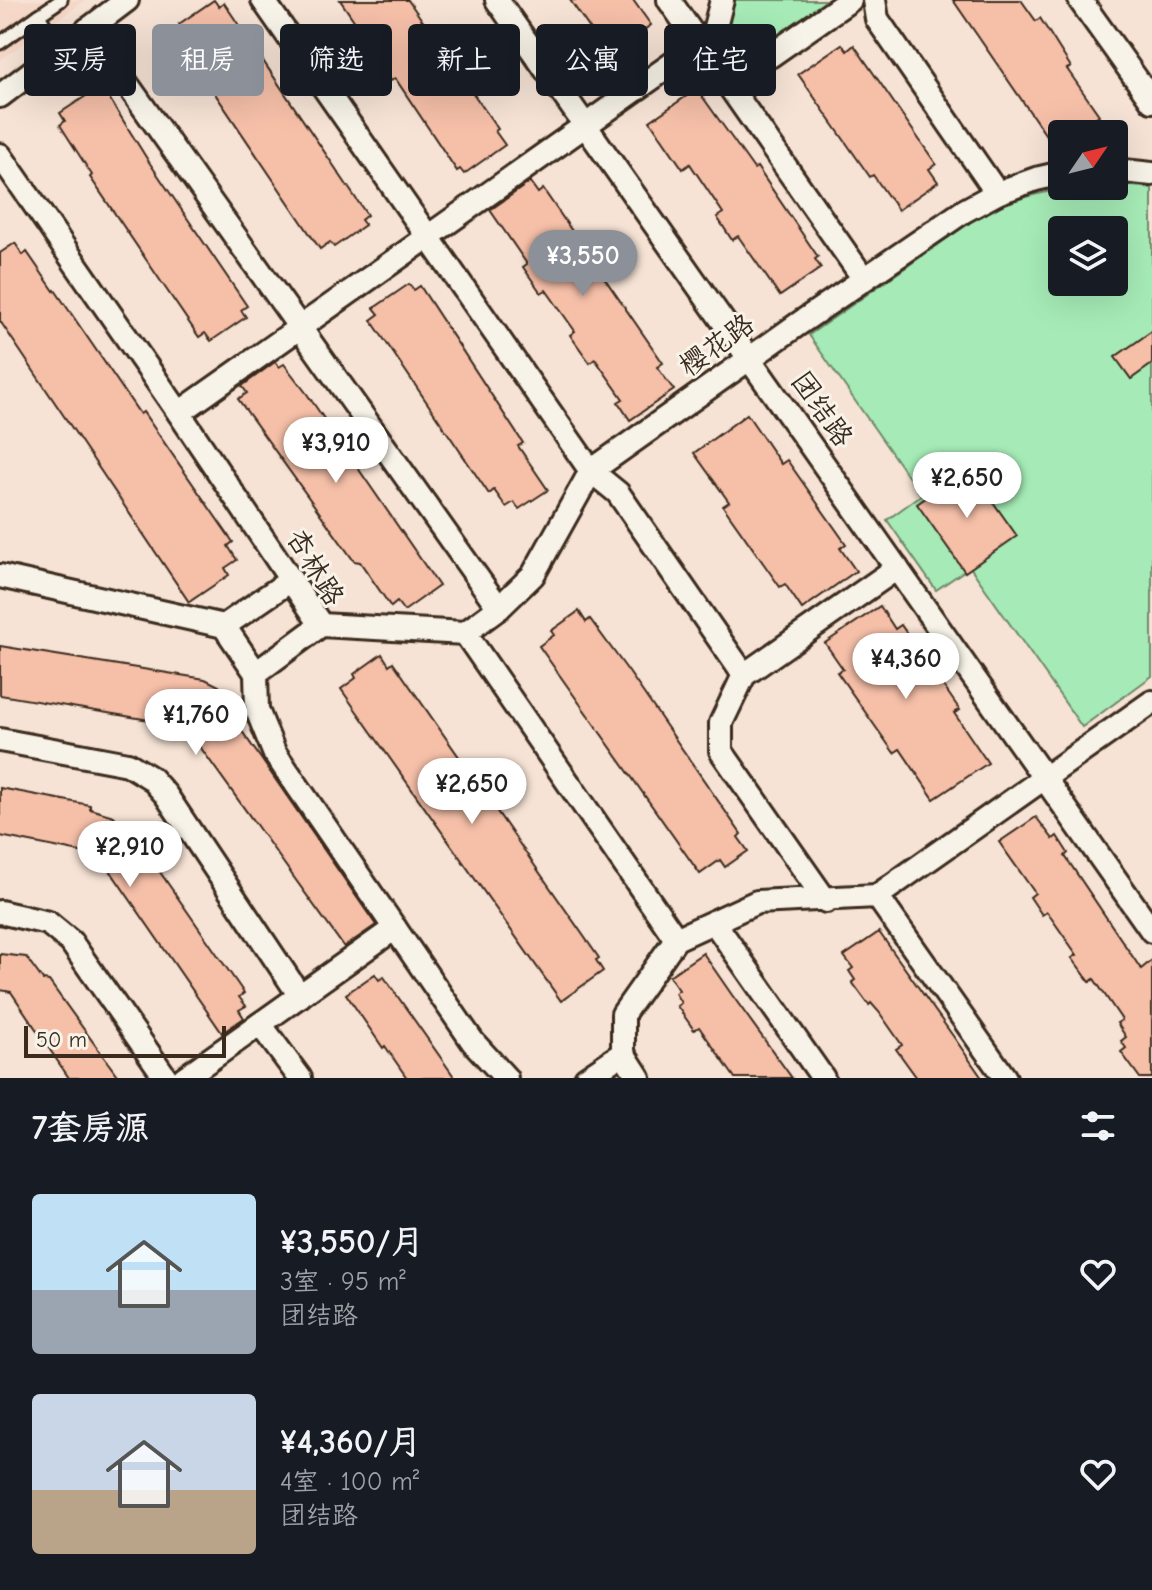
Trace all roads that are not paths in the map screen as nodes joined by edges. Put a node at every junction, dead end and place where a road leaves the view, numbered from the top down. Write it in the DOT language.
graph roads {
  1 [pos="61,0"];
  2 [pos="127,0"];
  3 [pos="263,0"];
  4 [pos="497,0"];
  5 [pos="669,0"];
  6 [pos="722,0"];
  7 [pos="850,0"];
  8 [pos="874,0"];
  9 [pos="1080,0"];
  10 [pos="39,15"];
  11 [pos="44,24"];
  12 [pos="95,24"];
  13 [pos="691,24"];
  14 [pos="712,24"];
  15 [pos="0,43"];
  16 [pos="776,52"];
  17 [pos="664,69"];
  18 [pos="24,78"];
  19 [pos="0,96"];
  20 [pos="136,96"];
  21 [pos="743,96"];
  22 [pos="1152,101"];
  23 [pos="585,124"];
  24 [pos="0,155"];
  25 [pos="1128,171"];
  26 [pos="1152,174"];
  27 [pos="1048,176"];
  28 [pos="997,193"];
  29 [pos="429,237"];
  30 [pos="864,279"];
  31 [pos="301,325"];
  32 [pos="749,358"];
  33 [pos="179,413"];
  34 [pos="591,471"];
  35 [pos="897,568"];
  36 [pos="0,576"];
  37 [pos="291,580"];
  38 [pos="499,608"];
  39 [pos="321,625"];
  40 [pos="224,626"];
  41 [pos="465,633"];
  42 [pos="256,673"];
  43 [pos="744,675"];
  44 [pos="1152,702"];
  45 [pos="0,740"];
  46 [pos="1045,779"];
  47 [pos="877,896"];
  48 [pos="826,901"];
  49 [pos="0,912"];
  50 [pos="714,922"];
  51 [pos="395,928"];
  52 [pos="1152,931"];
  53 [pos="676,939"];
  54 [pos="300,996"];
  55 [pos="260,1024"];
  56 [pos="623,1053"];
  57 [pos="166,1078"];
  58 [pos="184,1078"];
  59 [pos="300,1078"];
  60 [pos="506,1078"];
  61 [pos="586,1078"];
  62 [pos="639,1078"];
  63 [pos="823,1078"];
  64 [pos="1005,1078"];
  1 -- 10 [label="lane"];
  2 -- 12 [label="street"];
  3 -- 29 [label="street"];
  4 -- 23 [label="street, 团结路"];
  5 -- 13 [label="street"];
  6 -- 14 [label="street"];
  7 -- 16 [label="street"];
  8 -- 28 [label="street"];
  9 -- 22 [label="street"];
  10 -- 11 [label="lane"];
  10 -- 15 [label="lane"];
  17 -- 23 [label="street"];
  18 -- 19 [label="street"];
  20 -- 31 [label="street"];
  21 -- 30 [label="street"];
  23 -- 29 [label="street"];
  23 -- 32 [label="street, 团结路"];
  24 -- 33 [label="street, 杏林路"];
  25 -- 26 [label="street"];
  27 -- 28 [label="street, 樱花路"];
  28 -- 30 [label="street, 樱花路"];
  29 -- 31 [label="street"];
  29 -- 34 [label="street"];
  30 -- 32 [label="street, 樱花路"];
  31 -- 33 [label="street"];
  31 -- 38 [label="street"];
  32 -- 34 [label="street, 樱花路"];
  32 -- 35 [label="street, 团结路"];
  33 -- 37 [label="street, 杏林路"];
  34 -- 38 [label="street, 樱花路"];
  34 -- 43 [label="street"];
  35 -- 43 [label="street"];
  35 -- 46 [label="street, 团结路"];
  36 -- 40 [label="street"];
  37 -- 39 [label="street, 杏林路"];
  37 -- 40 [label="street"];
  38 -- 41 [label="street, 樱花路"];
  39 -- 41 [label="street"];
  39 -- 42 [label="street, 杏林路"];
  40 -- 42 [label="street"];
  41 -- 53 [label="street"];
  42 -- 51 [label="street"];
  43 -- 48 [label="street"];
  44 -- 46 [label="street"];
  45 -- 54 [label="street"];
  46 -- 47 [label="street"];
  46 -- 52 [label="street, 团结路"];
  47 -- 48 [label="street"];
  47 -- 64 [label="street"];
  48 -- 50 [label="street"];
  49 -- 57 [label="street"];
  50 -- 53 [label="street"];
  50 -- 63 [label="street"];
  51 -- 54 [label="street"];
  51 -- 60 [label="street"];
  53 -- 56 [label="street"];
  54 -- 55 [label="street"];
  55 -- 58 [label="street"];
  55 -- 59 [label="street"];
  56 -- 61 [label="street"];
  56 -- 62 [label="street"];
}
